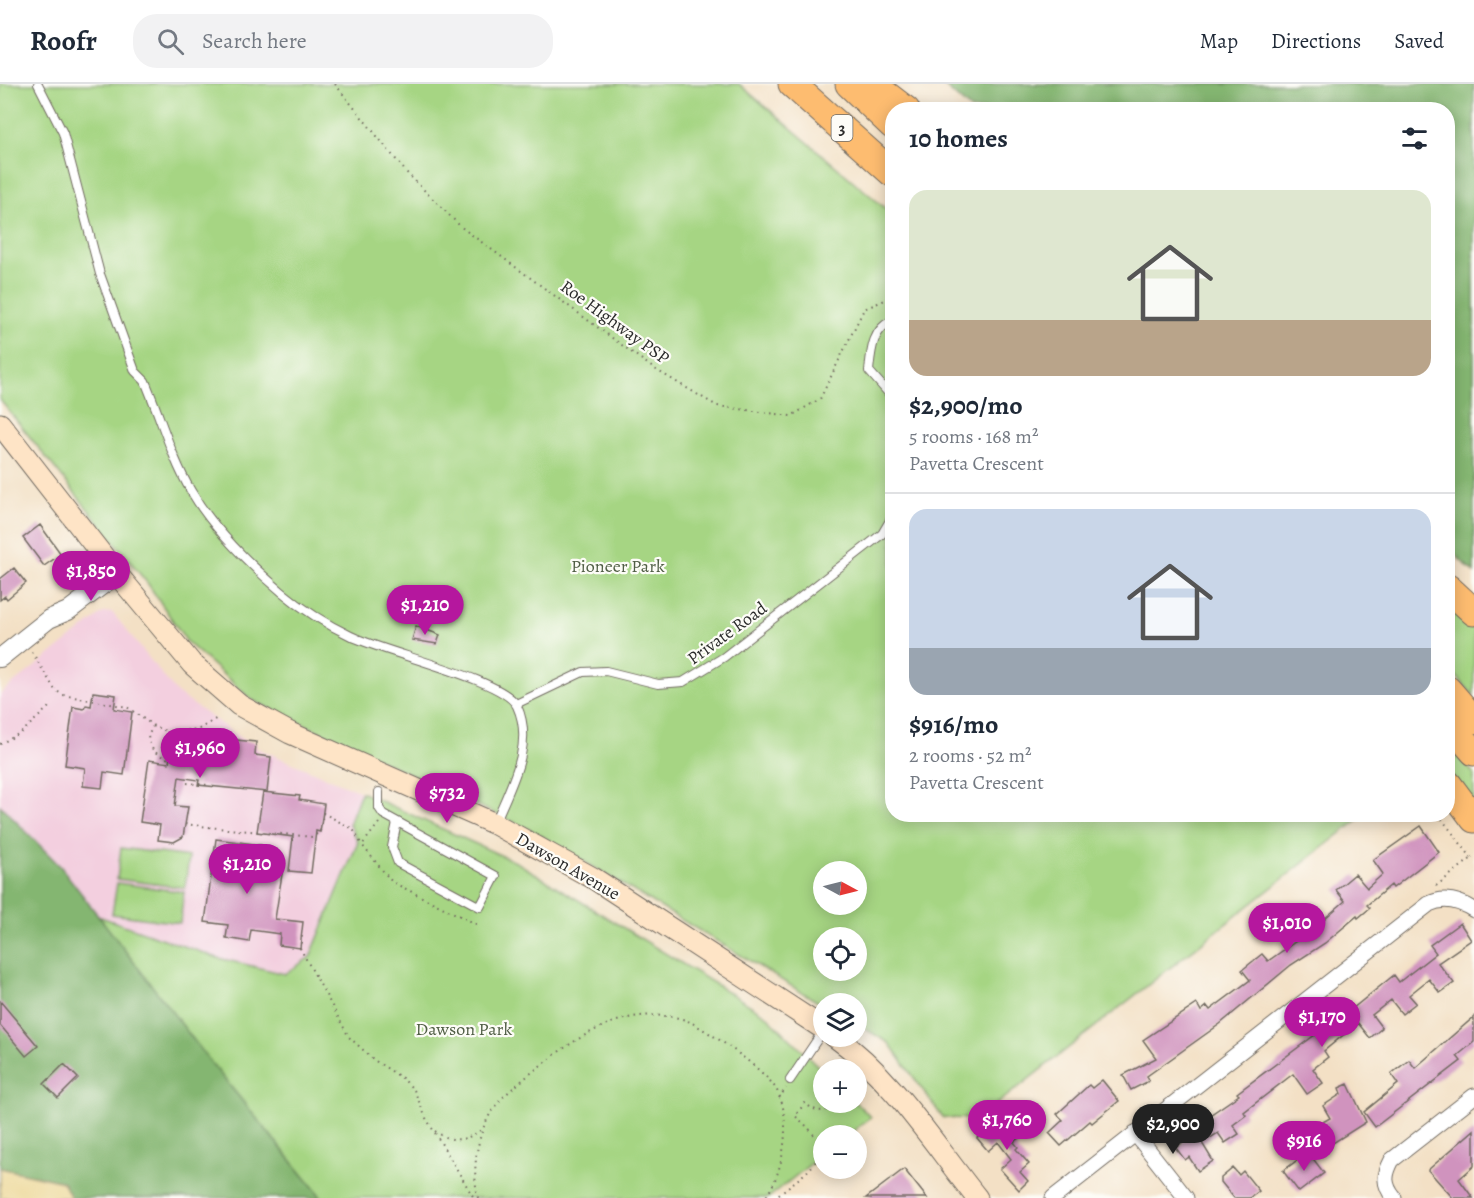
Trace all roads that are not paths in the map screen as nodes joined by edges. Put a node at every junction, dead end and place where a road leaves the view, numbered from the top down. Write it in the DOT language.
graph roads {
  1 [pos="38,84"];
  2 [pos="792,84"];
  3 [pos="849,84"];
  4 [pos="872,84"];
  5 [pos="896,102"];
  6 [pos="885,118"];
  7 [pos="885,167"];
  8 [pos="885,324"];
  9 [pos="885,389"];
  10 [pos="1,428"];
  11 [pos="885,529"];
  12 [pos="113,568"];
  13 [pos="1455,594"];
  14 [pos="1474,612"];
  15 [pos="0,658"];
  16 [pos="1455,698"];
  17 [pos="516,704"];
  18 [pos="1474,720"];
  19 [pos="1455,730"];
  20 [pos="1474,752"];
  21 [pos="379,792"];
  22 [pos="1455,793"];
  23 [pos="1474,819"];
  24 [pos="398,822"];
  25 [pos="495,824"];
  26 [pos="1474,909"];
  27 [pos="813,1023"];
  28 [pos="813,1046"];
  29 [pos="849,1047"];
  30 [pos="790,1080"];
  31 [pos="1474,1096"];
  32 [pos="1135,1133"];
  33 [pos="977,1198"];
  34 [pos="1053,1198"];
  35 [pos="1186,1198"];
  36 [pos="1394,1198"];
  1 -- 17 [label="lane"];
  2 -- 7 [label="highway, 3"];
  3 -- 6 [label="highway, 3"];
  4 -- 5 [label="highway"];
  8 -- 9 [label="lane"];
  10 -- 12 [label="main road, Dawson Avenue"];
  11 -- 17 [label="lane, Private Road"];
  12 -- 15 [label="street"];
  12 -- 25 [label="main road, Dawson Avenue"];
  13 -- 14 [label="highway"];
  16 -- 18 [label="highway"];
  17 -- 25 [label="lane"];
  19 -- 20 [label="highway"];
  21 -- 24 [label="lane"];
  22 -- 23 [label="highway"];
  24 -- 24 [label="lane"];
  25 -- 27 [label="main road, Dawson Avenue"];
  26 -- 32 [label="street"];
  28 -- 30 [label="lane"];
  29 -- 33 [label="main road"];
  31 -- 36 [label="street"];
  32 -- 34 [label="street"];
  32 -- 35 [label="street"];
}
